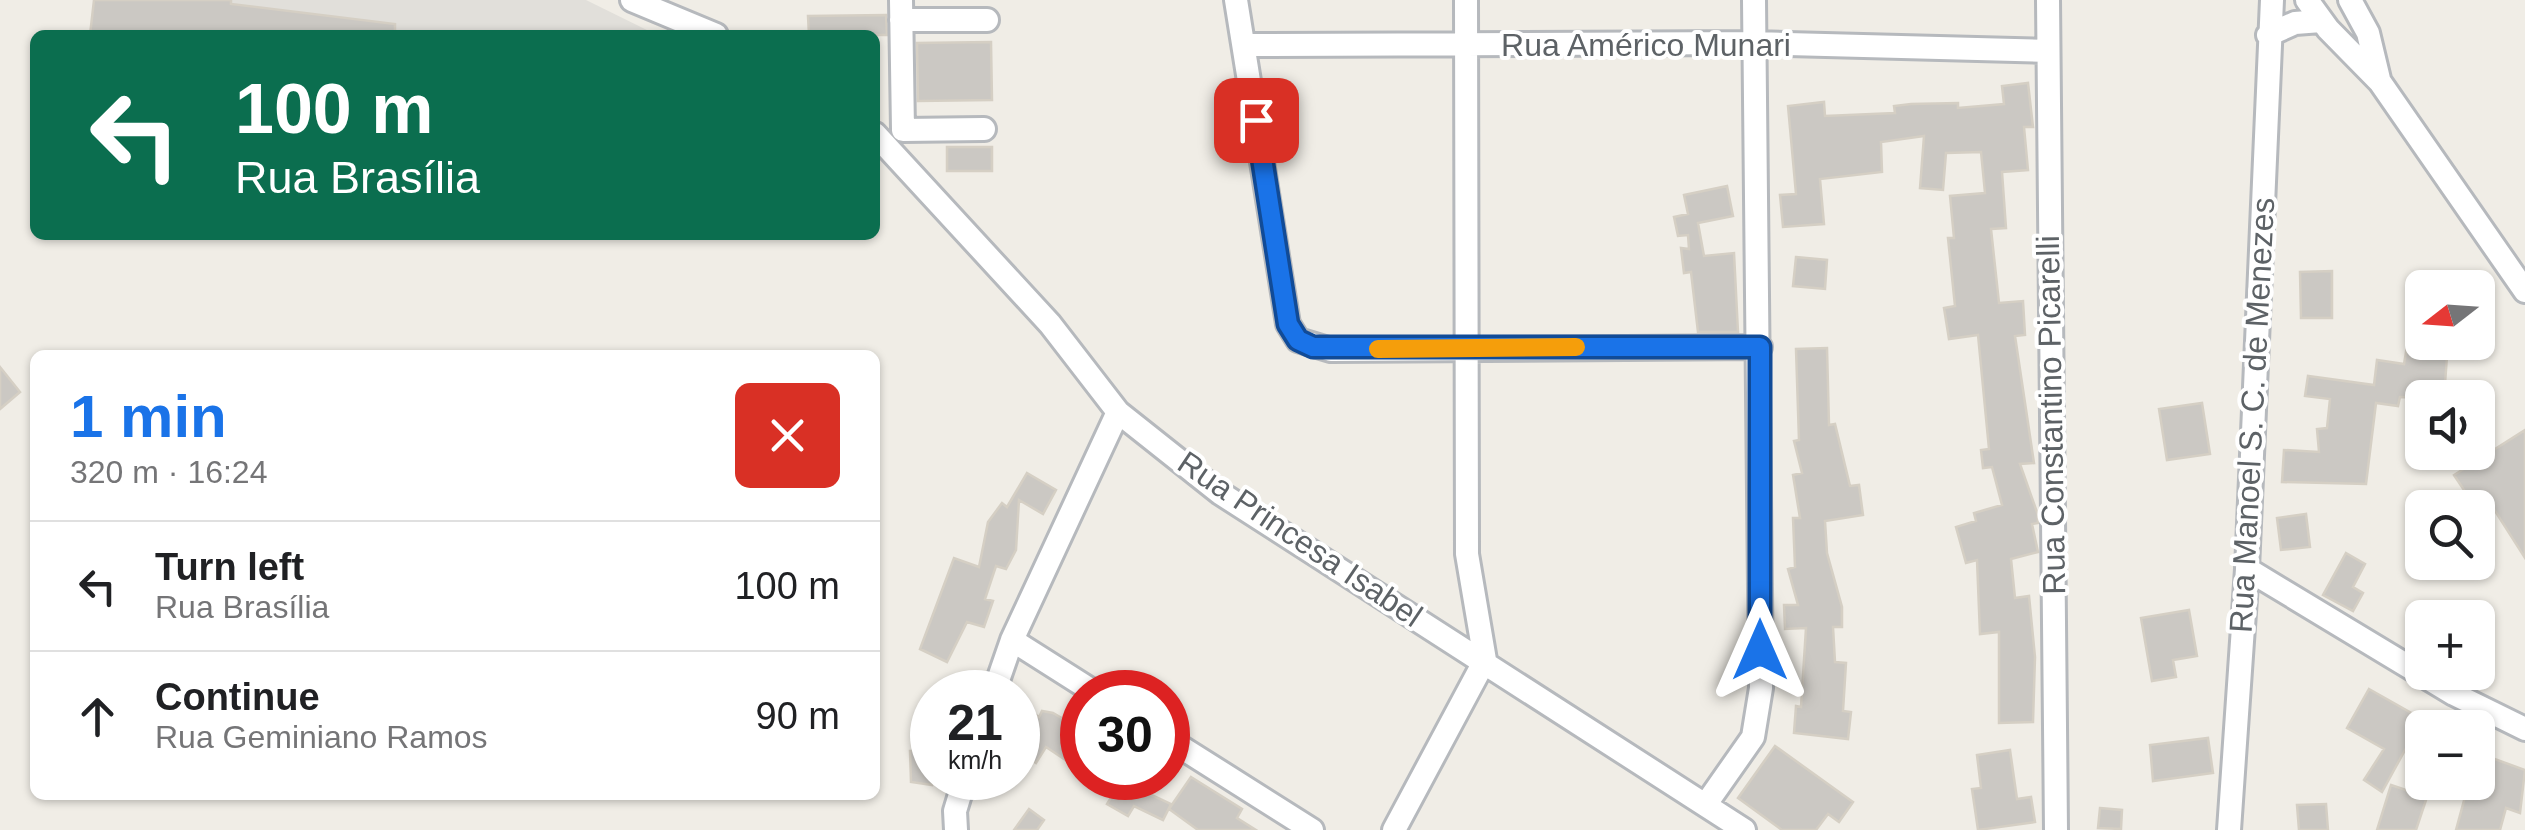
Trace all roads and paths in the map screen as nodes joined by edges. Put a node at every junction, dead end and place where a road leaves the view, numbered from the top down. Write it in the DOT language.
graph roads {
  1 [pos="632,0"];
  2 [pos="1236,0"];
  3 [pos="1466,0"];
  4 [pos="1754,0"];
  5 [pos="2048,0"];
  6 [pos="2272,0"];
  7 [pos="2307,0"];
  8 [pos="2350,0"];
  9 [pos="901,10"];
  10 [pos="987,20"];
  11 [pos="2321,21"];
  12 [pos="704,30"];
  13 [pos="2268,35"];
  14 [pos="1754,43"];
  15 [pos="1244,45"];
  16 [pos="1466,46"];
  17 [pos="2048,52"];
  18 [pos="2380,82"];
  19 [pos="984,129"];
  20 [pos="880,139"];
  21 [pos="2525,291"];
  22 [pos="1464,346"];
  23 [pos="1760,347"];
  24 [pos="1118,412"];
  25 [pos="2247,570"];
  26 [pos="1012,640"];
  27 [pos="1485,660"];
  28 [pos="1002,670"];
  29 [pos="1060,670"];
  30 [pos="2525,729"];
  31 [pos="1190,753"];
  32 [pos="958,800"];
  33 [pos="1706,804"];
  34 [pos="956,830"];
  35 [pos="1312,830"];
  36 [pos="1394,830"];
  37 [pos="1744,830"];
  38 [pos="2056,830"];
  39 [pos="2229,830"];
  1 -- 12 [label="street"];
  2 -- 15 [label="street"];
  3 -- 16 [label="street"];
  4 -- 14 [label="street"];
  5 -- 17 [label="street, Rua Constantino Picarelli"];
  6 -- 13 [label="street, Rua Manoel S. C. de Menezes"];
  7 -- 11 [label="street"];
  8 -- 18 [label="street"];
  9 -- 10 [label="street"];
  9 -- 19 [label="street"];
  11 -- 13 [label="street"];
  11 -- 18 [label="street"];
  13 -- 25 [label="street, Rua Manoel S. C. de Menezes"];
  14 -- 16 [label="street, Rua Américo Munari"];
  14 -- 17 [label="street, Rua Américo Munari"];
  14 -- 23 [label="street"];
  15 -- 16 [label="street, Rua Américo Munari"];
  15 -- 22 [label="street"];
  16 -- 22 [label="street"];
  17 -- 38 [label="street, Rua Constantino Picarelli"];
  18 -- 21 [label="street"];
  20 -- 24 [label="street, Rua Princesa Isabel"];
  22 -- 23 [label="street"];
  22 -- 27 [label="street"];
  23 -- 33 [label="street"];
  24 -- 26 [label="street"];
  24 -- 27 [label="street, Rua Princesa Isabel"];
  25 -- 30 [label="street"];
  25 -- 39 [label="street, Rua Manoel S. C. de Menezes"];
  26 -- 28 [label="street"];
  26 -- 29 [label="street"];
  27 -- 33 [label="street, Rua Princesa Isabel"];
  27 -- 36 [label="street"];
  31 -- 35 [label="street"];
  32 -- 34 [label="street"];
  33 -- 37 [label="street, Rua Princesa Isabel"];
}
